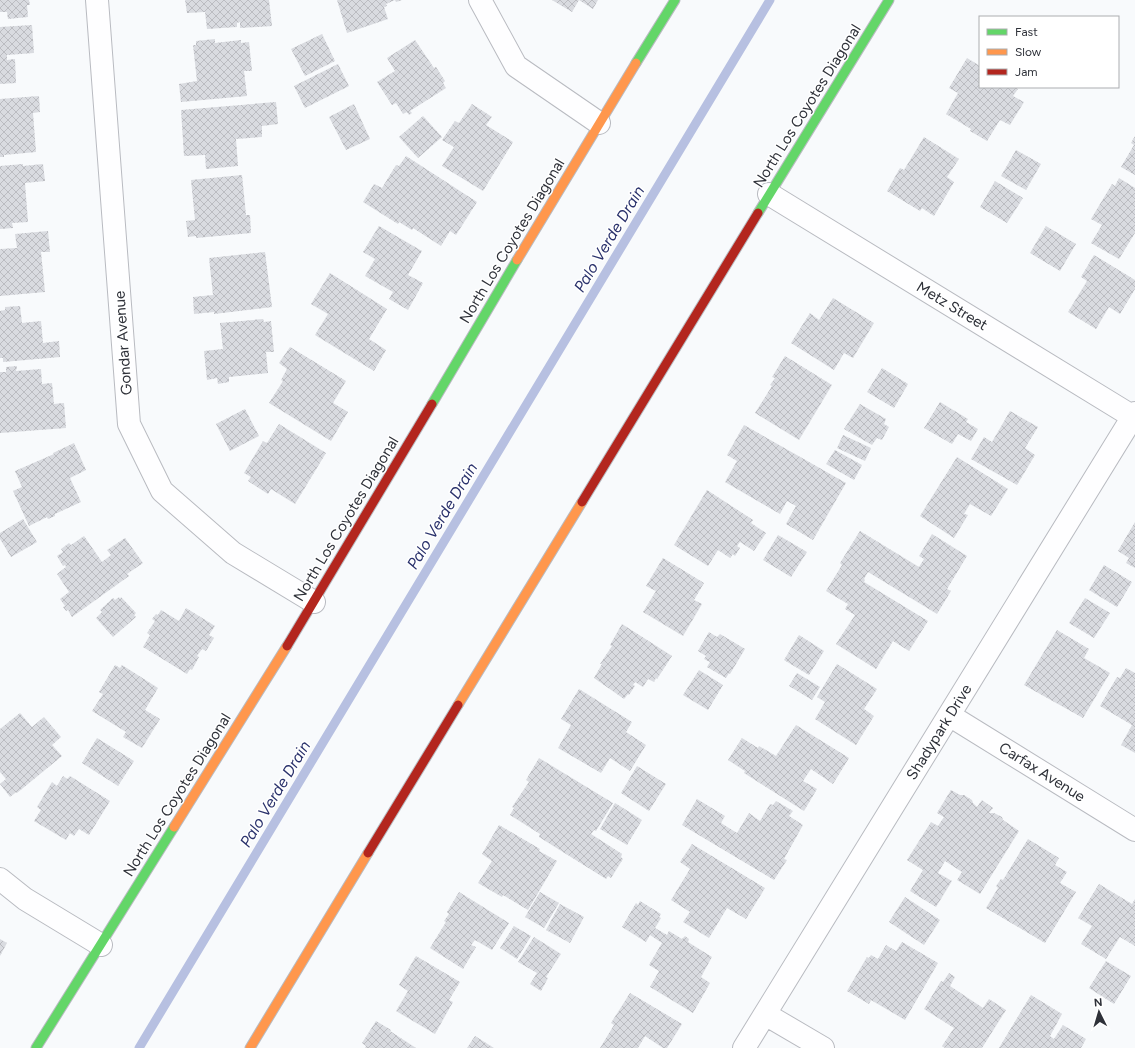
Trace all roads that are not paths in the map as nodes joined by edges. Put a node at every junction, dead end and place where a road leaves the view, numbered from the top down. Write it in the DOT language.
graph roads {
  1 [pos="97,0"];
  2 [pos="480,0"];
  3 [pos="675,0"];
  4 [pos="889,0"];
  5 [pos="599,123"];
  6 [pos="769,194"];
  7 [pos="1134,416"];
  8 [pos="314,602"];
  9 [pos="949,715"];
  10 [pos="1135,830"];
  11 [pos="0,879"];
  12 [pos="101,945"];
  13 [pos="765,1014"];
  14 [pos="36,1048"];
  15 [pos="250,1048"];
  16 [pos="744,1048"];
  17 [pos="823,1048"];
  1 -- 8 [label="street, Gondar Avenue"];
  2 -- 5 [label="street"];
  3 -- 5 [label="street, North Los Coyotes Diagonal"];
  4 -- 6 [label="street, North Los Coyotes Diagonal"];
  5 -- 8 [label="street, North Los Coyotes Diagonal"];
  6 -- 7 [label="street, Metz Street"];
  6 -- 15 [label="street, North Los Coyotes Diagonal"];
  7 -- 9 [label="street, Shadypark Drive"];
  8 -- 12 [label="street, North Los Coyotes Diagonal"];
  9 -- 10 [label="street, Carfax Avenue"];
  9 -- 13 [label="street, Shadypark Drive"];
  11 -- 12 [label="street"];
  12 -- 14 [label="street, North Los Coyotes Diagonal"];
  13 -- 16 [label="street, Shadypark Drive"];
  13 -- 17 [label="street"];
}
